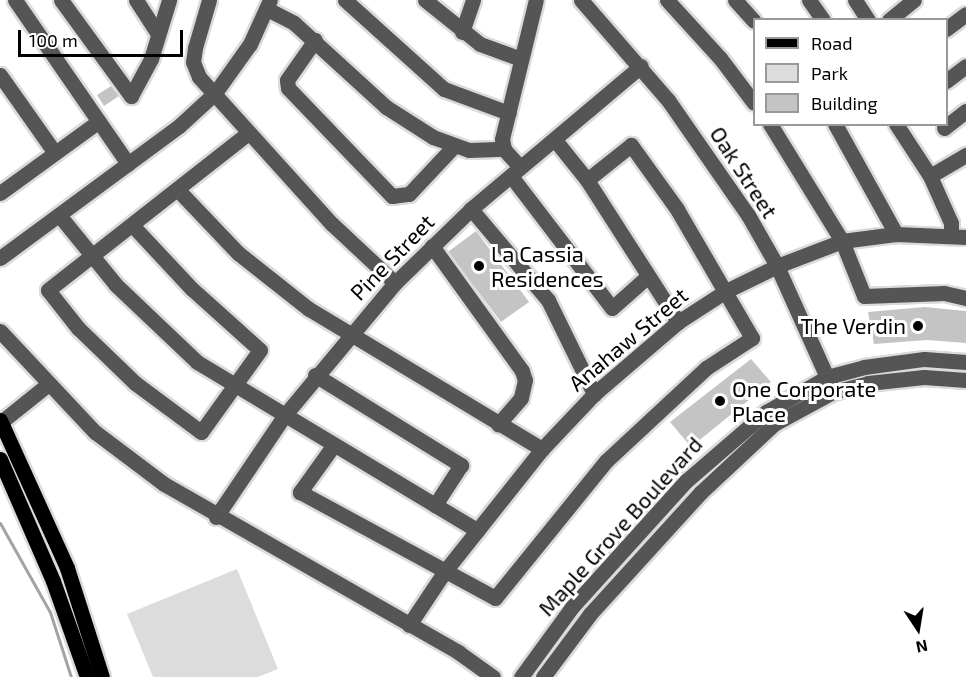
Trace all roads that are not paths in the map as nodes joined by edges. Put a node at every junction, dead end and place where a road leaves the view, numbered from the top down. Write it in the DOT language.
graph roads {
  1 [pos="15,0"];
  2 [pos="61,0"];
  3 [pos="136,0"];
  4 [pos="168,0"];
  5 [pos="208,0"];
  6 [pos="345,0"];
  7 [pos="424,0"];
  8 [pos="473,0"];
  9 [pos="536,0"];
  10 [pos="581,0"];
  11 [pos="667,0"];
  12 [pos="735,0"];
  13 [pos="809,0"];
  14 [pos="855,0"];
  15 [pos="914,0"];
  16 [pos="268,4"];
  17 [pos="966,14"];
  18 [pos="822,18"];
  19 [pos="867,18"];
  20 [pos="892,18"];
  21 [pos="753,20"];
  22 [pos="948,28"];
  23 [pos="157,32"];
  24 [pos="462,32"];
  25 [pos="315,40"];
  26 [pos="521,59"];
  27 [pos="641,66"];
  28 [pos="966,66"];
  29 [pos="0,75"];
  30 [pos="948,80"];
  31 [pos="215,93"];
  32 [pos="753,103"];
  33 [pos="966,111"];
  34 [pos="509,113"];
  35 [pos="99,121"];
  36 [pos="771,126"];
  37 [pos="836,126"];
  38 [pos="897,126"];
  39 [pos="946,131"];
  40 [pos="248,134"];
  41 [pos="555,140"];
  42 [pos="453,147"];
  43 [pos="504,149"];
  44 [pos="56,153"];
  45 [pos="966,154"];
  46 [pos="128,164"];
  47 [pos="515,171"];
  48 [pos="930,176"];
  49 [pos="587,180"];
  50 [pos="178,190"];
  51 [pos="0,193"];
  52 [pos="471,208"];
  53 [pos="59,215"];
  54 [pos="133,226"];
  55 [pos="897,234"];
  56 [pos="959,236"];
  57 [pos="842,241"];
  58 [pos="432,246"];
  59 [pos="0,258"];
  60 [pos="93,258"];
  61 [pos="777,266"];
  62 [pos="648,276"];
  63 [pos="395,283"];
  64 [pos="726,291"];
  65 [pos="966,298"];
  66 [pos="678,322"];
  67 [pos="0,331"];
  68 [pos="349,335"];
  69 [pos="966,362"];
  70 [pos="315,375"];
  71 [pos="827,377"];
  72 [pos="966,380"];
  73 [pos="47,385"];
  74 [pos="234,387"];
  75 [pos="833,392"];
  76 [pos="594,394"];
  77 [pos="284,416"];
  78 [pos="0,421"];
  79 [pos="498,424"];
  80 [pos="333,446"];
  81 [pos="542,450"];
  82 [pos="0,459"];
  83 [pos="435,505"];
  84 [pos="216,517"];
  85 [pos="477,530"];
  86 [pos="445,571"];
  87 [pos="409,625"];
  88 [pos="87,677"];
  89 [pos="102,677"];
  90 [pos="493,677"];
  91 [pos="521,677"];
  92 [pos="543,677"];
  1 -- 35 [label="street"];
  2 -- 23 [label="street"];
  3 -- 23 [label="street"];
  4 -- 23 [label="street"];
  5 -- 31 [label="street"];
  6 -- 34 [label="street"];
  7 -- 24 [label="street"];
  8 -- 24 [label="street"];
  9 -- 26 [label="street"];
  10 -- 27 [label="street, Oak Street"];
  11 -- 32 [label="street"];
  12 -- 21 [label="street"];
  13 -- 18 [label="street"];
  14 -- 19 [label="street"];
  15 -- 20 [label="street"];
  16 -- 25 [label="street"];
  16 -- 31 [label="street"];
  17 -- 22 [label="street"];
  24 -- 26 [label="street"];
  25 -- 42 [label="street"];
  25 -- 42 [label="street"];
  26 -- 34 [label="street"];
  27 -- 41 [label="street, Pine Street"];
  27 -- 61 [label="street, Oak Street"];
  28 -- 30 [label="street"];
  29 -- 44 [label="street"];
  31 -- 40 [label="street"];
  31 -- 46 [label="street"];
  33 -- 39 [label="street"];
  34 -- 43 [label="street"];
  35 -- 44 [label="street"];
  35 -- 46 [label="street"];
  36 -- 57 [label="street"];
  37 -- 55 [label="street"];
  38 -- 48 [label="street"];
  40 -- 50 [label="street"];
  40 -- 63 [label="street"];
  41 -- 47 [label="street, Pine Street"];
  41 -- 49 [label="street"];
  42 -- 43 [label="street"];
  43 -- 47 [label="street"];
  44 -- 51 [label="street"];
  45 -- 48 [label="street"];
  46 -- 53 [label="street"];
  47 -- 52 [label="street, Pine Street"];
  47 -- 62 [label="street"];
  48 -- 56 [label="street"];
  49 -- 62 [label="street"];
  49 -- 64 [label="street"];
  50 -- 54 [label="street"];
  50 -- 68 [label="street"];
  52 -- 58 [label="street, Pine Street"];
  52 -- 76 [label="street"];
  53 -- 59 [label="street"];
  53 -- 60 [label="street"];
  54 -- 60 [label="street"];
  54 -- 74 [label="street"];
  55 -- 56 [label="street, Anahaw Street"];
  55 -- 57 [label="street, Anahaw Street"];
  57 -- 61 [label="street, Anahaw Street"];
  57 -- 65 [label="street"];
  58 -- 63 [label="street, Pine Street"];
  58 -- 79 [label="street"];
  60 -- 74 [label="street"];
  60 -- 74 [label="street"];
  61 -- 64 [label="street, Anahaw Street"];
  61 -- 71 [label="street, Oak Street"];
  62 -- 66 [label="street"];
  63 -- 68 [label="street, Pine Street"];
  64 -- 66 [label="street, Anahaw Street"];
  64 -- 86 [label="street"];
  66 -- 76 [label="street, Anahaw Street"];
  67 -- 73 [label="street"];
  68 -- 70 [label="street, Pine Street"];
  68 -- 79 [label="street"];
  69 -- 71 [label="street, Maple Grove Boulevard"];
  70 -- 77 [label="street, Pine Street"];
  70 -- 83 [label="street"];
  71 -- 75 [label="street, Oak Street"];
  71 -- 91 [label="street, Maple Grove Boulevard"];
  72 -- 75 [label="street, Maple Grove Boulevard"];
  73 -- 78 [label="street"];
  73 -- 84 [label="street"];
  74 -- 77 [label="street"];
  75 -- 92 [label="street, Maple Grove Boulevard"];
  76 -- 81 [label="street, Anahaw Street"];
  77 -- 80 [label="street"];
  77 -- 84 [label="street, Pine Street"];
  78 -- 89 [label="main road"];
  79 -- 81 [label="street"];
  80 -- 83 [label="street"];
  80 -- 86 [label="street"];
  81 -- 85 [label="street, Anahaw Street"];
  82 -- 88 [label="main road"];
  83 -- 85 [label="street"];
  84 -- 87 [label="street"];
  85 -- 86 [label="street, Anahaw Street"];
  86 -- 87 [label="street, Anahaw Street"];
  87 -- 90 [label="street"];
}
